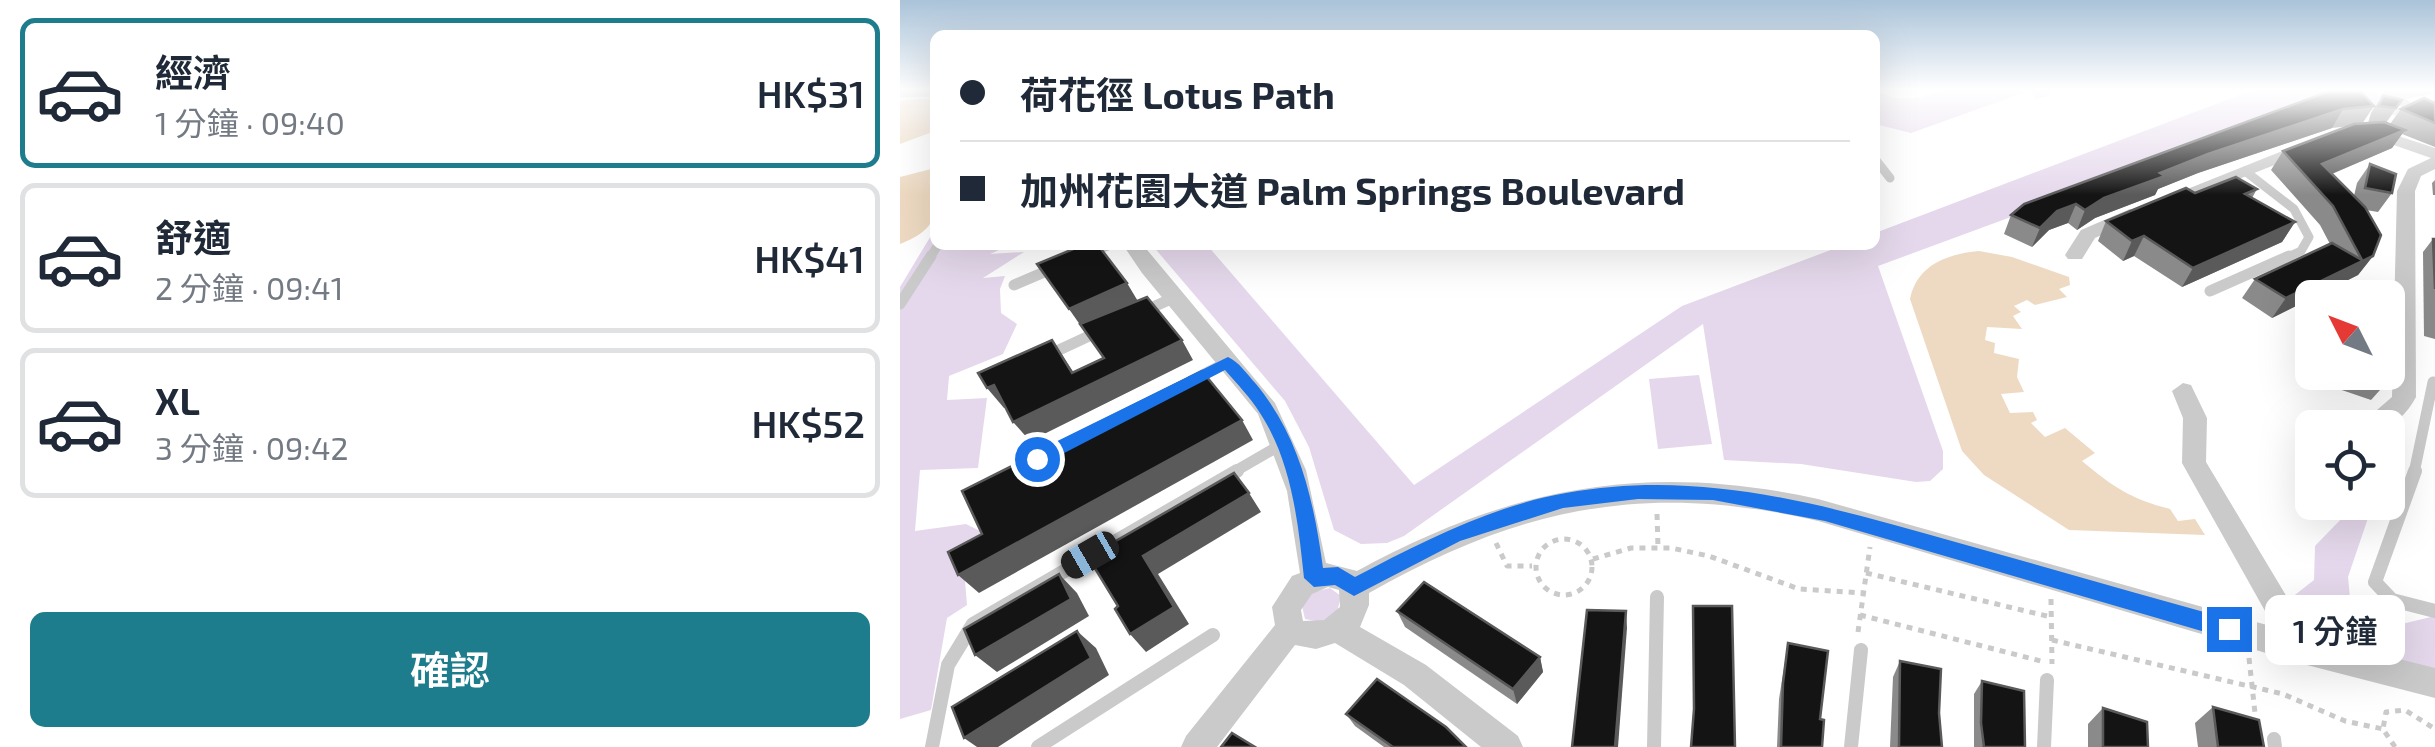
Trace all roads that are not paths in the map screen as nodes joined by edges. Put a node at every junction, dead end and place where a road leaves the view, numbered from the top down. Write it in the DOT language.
graph roads {
  1 [pos="2354,131"];
  2 [pos="2324,140"];
  3 [pos="2435,158"];
  4 [pos="1880,165"];
  5 [pos="2244,170"];
  6 [pos="1890,178"];
  7 [pos="935,250"];
  8 [pos="1098,250"];
  9 [pos="1137,250"];
  10 [pos="2074,256"];
  11 [pos="1078,258"];
  12 [pos="1062,265"];
  13 [pos="2405,282"];
  14 [pos="1014,284"];
  15 [pos="2210,291"];
  16 [pos="1174,298"];
  17 [pos="900,304"];
  18 [pos="1036,361"];
  19 [pos="1228,362"];
  20 [pos="2405,373"];
  21 [pos="2434,382"];
  22 [pos="1177,388"];
  23 [pos="2183,392"];
  24 [pos="1284,444"];
  25 [pos="1314,578"];
  26 [pos="1354,587"];
  27 [pos="1657,597"];
  28 [pos="2435,611"];
  29 [pos="1290,629"];
  30 [pos="1337,629"];
  31 [pos="1213,634"];
  32 [pos="1862,650"];
  33 [pos="2303,650"];
  34 [pos="2050,672"];
  35 [pos="2435,682"];
  36 [pos="932,747"];
  37 [pos="1038,747"];
  38 [pos="1198,747"];
  39 [pos="1508,747"];
  40 [pos="1654,747"];
  41 [pos="1851,747"];
  42 [pos="2044,747"];
  1 -- 3 [label="street"];
  2 -- 5 [label="street"];
  3 -- 13 [label="street"];
  4 -- 6 [label="lane"];
  5 -- 10 [label="street"];
  5 -- 15 [label="lane"];
  7 -- 17 [label="lane"];
  8 -- 11 [label="lane"];
  9 -- 16 [label="street"];
  12 -- 14 [label="lane"];
  16 -- 18 [label="lane"];
  16 -- 19 [label="street"];
  19 -- 22 [label="lane"];
  19 -- 24 [label="street"];
  20 -- 21 [label="lane"];
  21 -- 28 [label="lane"];
  23 -- 33 [label="street"];
  24 -- 25 [label="street"];
  24 -- 36 [label="lane"];
  25 -- 26 [label="street"];
  25 -- 29 [label="street"];
  26 -- 30 [label="street"];
  26 -- 33 [label="street"];
  27 -- 40 [label="lane"];
  29 -- 30 [label="street"];
  29 -- 38 [label="street"];
  30 -- 39 [label="street"];
  31 -- 37 [label="lane"];
  32 -- 41 [label="lane"];
  33 -- 35 [label="street"];
  34 -- 42 [label="lane"];
}
